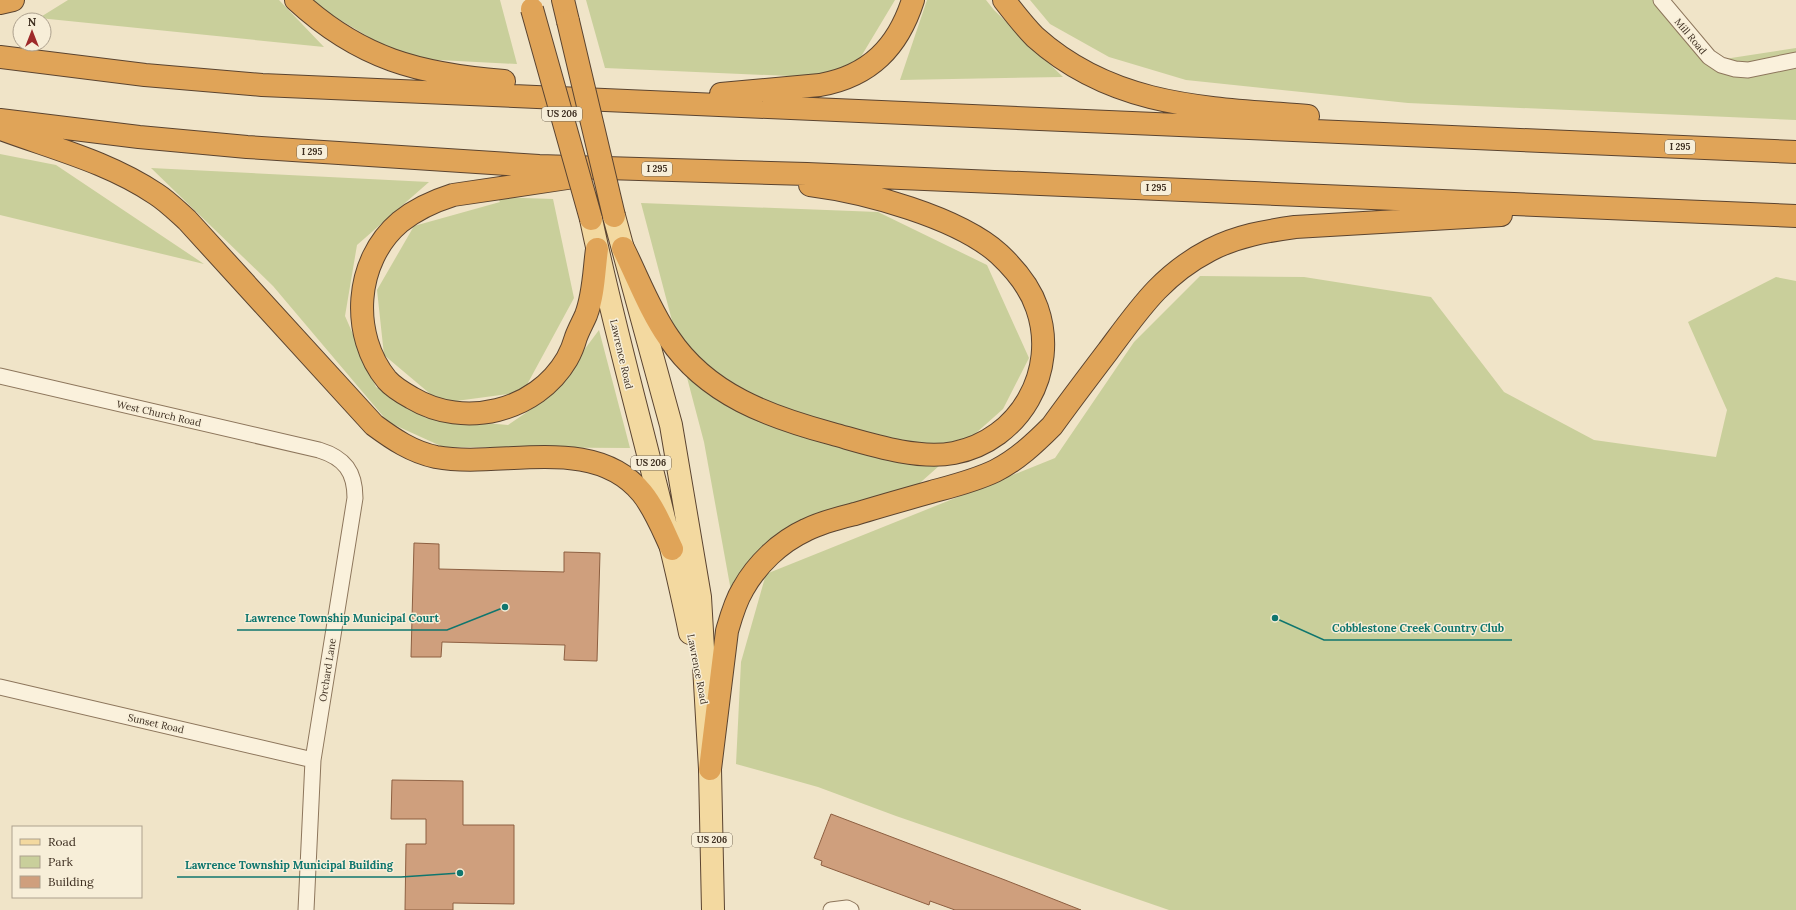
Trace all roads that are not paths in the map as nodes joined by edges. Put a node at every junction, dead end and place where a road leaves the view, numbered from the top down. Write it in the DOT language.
graph roads {
  1 [pos="13,0"];
  2 [pos="296,0"];
  3 [pos="563,0"];
  4 [pos="913,0"];
  5 [pos="1004,0"];
  6 [pos="1661,0"];
  7 [pos="0,3"];
  8 [pos="531,4"];
  9 [pos="0,58"];
  10 [pos="1796,60"];
  11 [pos="568,98"];
  12 [pos="640,102"];
  13 [pos="0,120"];
  14 [pos="0,128"];
  15 [pos="1564,142"];
  16 [pos="1796,152"];
  17 [pos="626,168"];
  18 [pos="688,170"];
  19 [pos="1624,208"];
  20 [pos="1671,210"];
  21 [pos="614,216"];
  22 [pos="1796,216"];
  23 [pos="591,219"];
  24 [pos="1796,230"];
  25 [pos="623,248"];
  26 [pos="597,249"];
  27 [pos="0,376"];
  28 [pos="319,450"];
  29 [pos="672,549"];
  30 [pos="0,687"];
  31 [pos="706,709"];
  32 [pos="312,760"];
  33 [pos="710,769"];
  34 [pos="306,910"];
  35 [pos="713,910"];
  36 [pos="831,910"];
  37 [pos="851,910"];
  1 -- 7 [label="highway"];
  2 -- 11 [label="highway"];
  3 -- 21 [label="highway, Lawrence Road / US 206, bridge"];
  4 -- 12 [label="highway"];
  5 -- 15 [label="highway"];
  6 -- 10 [label="street, Mill Road"];
  8 -- 23 [label="highway, Lawrence Road / US 206, bridge"];
  9 -- 11 [label="highway, I 295"];
  11 -- 12 [label="highway, I 295"];
  12 -- 15 [label="highway, I 295"];
  13 -- 17 [label="highway, I 295"];
  14 -- 29 [label="highway"];
  15 -- 16 [label="highway, I 295"];
  17 -- 18 [label="highway, I 295"];
  17 -- 26 [label="highway"];
  18 -- 19 [label="highway, I 295"];
  18 -- 25 [label="highway"];
  19 -- 20 [label="highway, I 295"];
  19 -- 33 [label="highway"];
  20 -- 22 [label="highway, I 295"];
  20 -- 24 [label="highway"];
  21 -- 25 [label="main road, Lawrence Road / US 206"];
  23 -- 26 [label="main road, Lawrence Road / US 206"];
  25 -- 31 [label="main road, Lawrence Road / US 206"];
  26 -- 29 [label="main road, Lawrence Road / US 206"];
  27 -- 28 [label="street, West Church Road"];
  28 -- 32 [label="street, Orchard Lane"];
  29 -- 31 [label="main road, Lawrence Road / US 206"];
  30 -- 32 [label="street, Sunset Road"];
  31 -- 33 [label="main road, Lawrence Road / US 206"];
  32 -- 34 [label="street, Orchard Lane"];
  33 -- 35 [label="main road, Lawrence Road / US 206"];
  36 -- 37 [label="street"];
}
